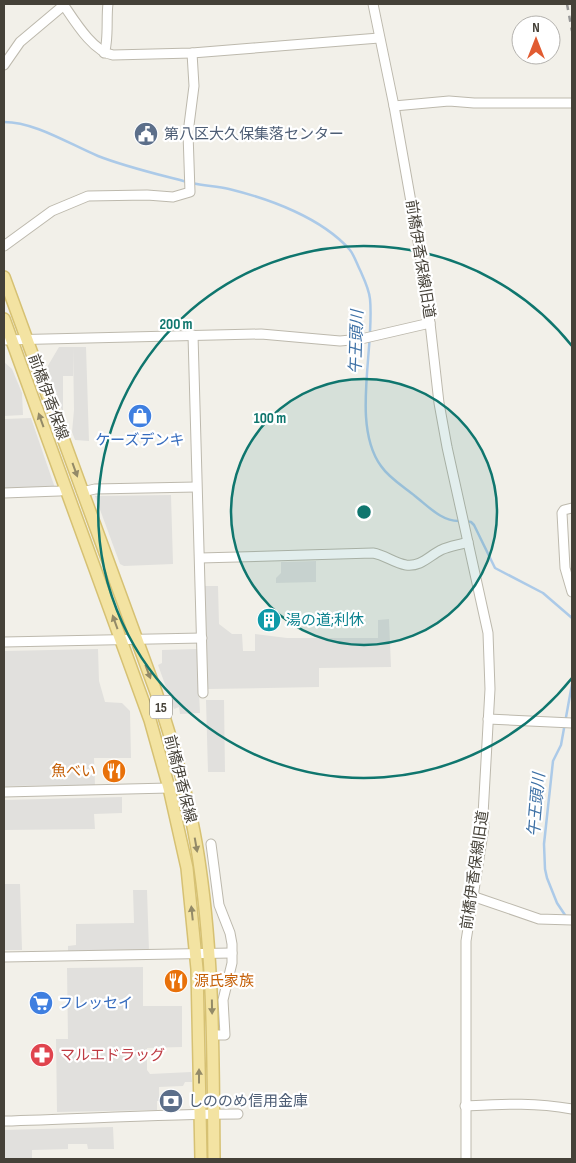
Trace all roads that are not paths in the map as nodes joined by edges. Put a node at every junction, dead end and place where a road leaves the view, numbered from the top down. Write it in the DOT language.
graph roads {
  1 [pos="63,4"];
  2 [pos="108,4"];
  3 [pos="373,4"];
  4 [pos="379,38"];
  5 [pos="104,52"];
  6 [pos="192,53"];
  7 [pos="4,65"];
  8 [pos="572,103"];
  9 [pos="394,106"];
  10 [pos="4,244"];
  11 [pos="4,277"];
  12 [pos="4,319"];
  13 [pos="430,323"];
  14 [pos="193,335"];
  15 [pos="8,340"];
  16 [pos="27,340"];
  17 [pos="196,486"];
  18 [pos="66,490"];
  19 [pos="82,492"];
  20 [pos="4,494"];
  21 [pos="572,508"];
  22 [pos="468,542"];
  23 [pos="568,553"];
  24 [pos="200,558"];
  25 [pos="572,592"];
  26 [pos="202,638"];
  27 [pos="122,640"];
  28 [pos="137,640"];
  29 [pos="4,642"];
  30 [pos="203,693"];
  31 [pos="488,719"];
  32 [pos="572,723"];
  33 [pos="169,788"];
  34 [pos="4,792"];
  35 [pos="211,844"];
  36 [pos="472,896"];
  37 [pos="572,920"];
  38 [pos="196,953"];
  39 [pos="209,953"];
  40 [pos="232,953"];
  41 [pos="4,957"];
  42 [pos="213,1035"];
  43 [pos="465,1106"];
  44 [pos="572,1110"];
  45 [pos="199,1114"];
  46 [pos="214,1114"];
  47 [pos="238,1114"];
  48 [pos="4,1122"];
  49 [pos="200,1159"];
  50 [pos="214,1159"];
  51 [pos="466,1159"];
  1 -- 5 [label="street"];
  1 -- 7 [label="street"];
  2 -- 5 [label="street"];
  3 -- 4 [label="street, 前橋伊香保線旧道"];
  4 -- 6 [label="street"];
  4 -- 9 [label="street, 前橋伊香保線旧道"];
  5 -- 6 [label="street"];
  6 -- 10 [label="street"];
  8 -- 9 [label="street"];
  9 -- 13 [label="street, 前橋伊香保線旧道"];
  11 -- 16 [label="main road, 前橋伊香保線 / 15"];
  12 -- 15 [label="main road, 前橋伊香保線 / 15"];
  13 -- 14 [label="street"];
  13 -- 22 [label="street, 前橋伊香保線旧道"];
  14 -- 16 [label="street"];
  14 -- 17 [label="street"];
  15 -- 16 [label="street"];
  18 -- 15 [label="main road, 前橋伊香保線 / 15, one-way"];
  16 -- 19 [label="main road, 前橋伊香保線 / 15, one-way"];
  17 -- 19 [label="street"];
  17 -- 24 [label="street"];
  18 -- 20 [label="street"];
  27 -- 18 [label="main road, 前橋伊香保線 / 15, one-way"];
  19 -- 28 [label="main road, 前橋伊香保線 / 15"];
  21 -- 23 [label="street"];
  22 -- 24 [label="street"];
  22 -- 31 [label="street, 前橋伊香保線旧道"];
  23 -- 25 [label="street"];
  24 -- 26 [label="street"];
  26 -- 28 [label="street"];
  26 -- 30 [label="street"];
  27 -- 28 [label="street"];
  27 -- 29 [label="street"];
  27 -- 33 [label="main road, 前橋伊香保線 / 15"];
  28 -- 39 [label="main road, 前橋伊香保線 / 15, one-way"];
  31 -- 32 [label="street"];
  31 -- 36 [label="street, 前橋伊香保線旧道"];
  33 -- 34 [label="street"];
  38 -- 33 [label="main road, 前橋伊香保線 / 15, one-way"];
  35 -- 40 [label="street"];
  36 -- 37 [label="street"];
  36 -- 43 [label="street, 前橋伊香保線旧道"];
  38 -- 39 [label="street"];
  38 -- 41 [label="street"];
  45 -- 38 [label="main road, 前橋伊香保線 / 15, one-way"];
  39 -- 40 [label="street"];
  39 -- 42 [label="main road, 前橋伊香保線 / 15, one-way"];
  40 -- 42 [label="street"];
  42 -- 46 [label="main road, 前橋伊香保線 / 15"];
  43 -- 44 [label="street"];
  43 -- 51 [label="street, 前橋伊香保線旧道"];
  45 -- 46 [label="street"];
  45 -- 48 [label="street"];
  45 -- 49 [label="main road, 前橋伊香保線 / 15"];
  46 -- 47 [label="street"];
  46 -- 50 [label="main road, 前橋伊香保線 / 15"];
}
